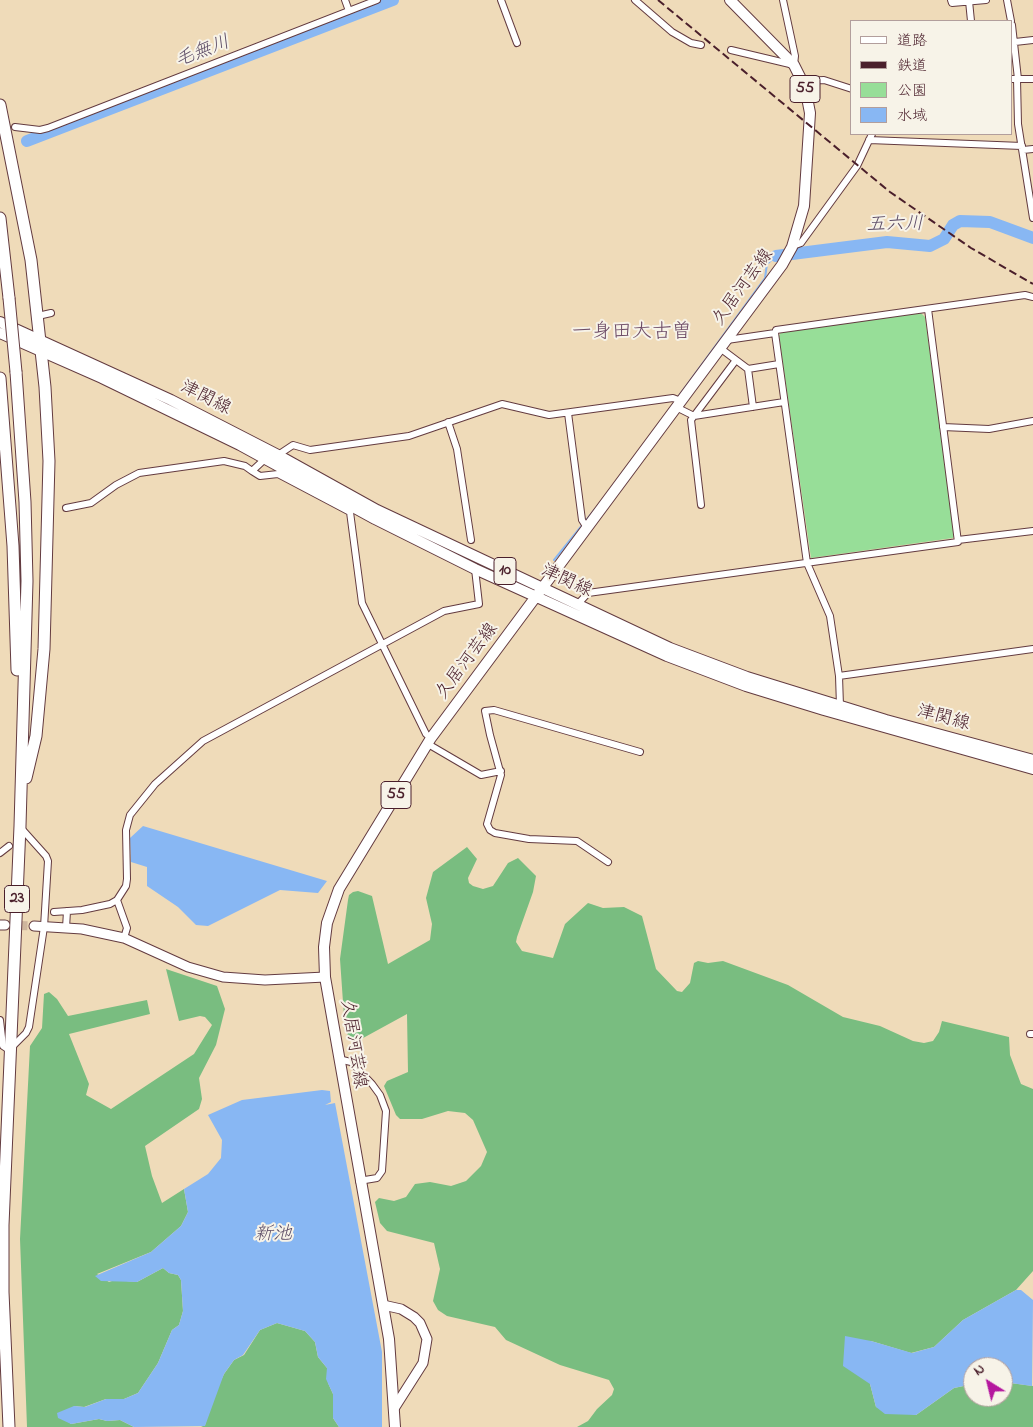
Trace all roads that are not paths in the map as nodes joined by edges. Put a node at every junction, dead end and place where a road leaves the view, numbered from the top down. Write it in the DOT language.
graph roads {
  1 [pos="345,0"];
  2 [pos="377,0"];
  3 [pos="501,0"];
  4 [pos="635,0"];
  5 [pos="730,0"];
  6 [pos="783,0"];
  7 [pos="952,0"];
  8 [pos="986,0"];
  9 [pos="1006,0"];
  10 [pos="969,1"];
  11 [pos="349,11"];
  12 [pos="971,20"];
  13 [pos="1010,20"];
  14 [pos="1013,32"];
  15 [pos="1033,40"];
  16 [pos="1015,42"];
  17 [pos="516,43"];
  18 [pos="701,45"];
  19 [pos="731,50"];
  20 [pos="794,65"];
  21 [pos="1016,79"];
  22 [pos="1033,79"];
  23 [pos="803,81"];
  24 [pos="850,88"];
  25 [pos="0,106"];
  26 [pos="14,127"];
  27 [pos="871,137"];
  28 [pos="1023,148"];
  29 [pos="1033,149"];
  30 [pos="0,218"];
  31 [pos="1033,218"];
  32 [pos="800,221"];
  33 [pos="814,226"];
  34 [pos="793,246"];
  35 [pos="1033,297"];
  36 [pos="928,309"];
  37 [pos="51,314"];
  38 [pos="38,316"];
  39 [pos="0,322"];
  40 [pos="0,333"];
  41 [pos="775,333"];
  42 [pos="723,344"];
  43 [pos="41,346"];
  44 [pos="736,360"];
  45 [pos="779,364"];
  46 [pos="748,370"];
  47 [pos="0,378"];
  48 [pos="677,402"];
  49 [pos="784,402"];
  50 [pos="753,407"];
  51 [pos="568,412"];
  52 [pos="694,416"];
  53 [pos="1033,421"];
  54 [pos="448,422"];
  55 [pos="943,427"];
  56 [pos="278,455"];
  57 [pos="266,458"];
  58 [pos="252,471"];
  59 [pos="702,505"];
  60 [pos="66,508"];
  61 [pos="584,524"];
  62 [pos="1033,530"];
  63 [pos="470,540"];
  64 [pos="958,540"];
  65 [pos="807,563"];
  66 [pos="475,569"];
  67 [pos="539,593"];
  68 [pos="577,605"];
  69 [pos="383,644"];
  70 [pos="1033,649"];
  71 [pos="839,676"];
  72 [pos="840,706"];
  73 [pos="430,741"];
  74 [pos="640,752"];
  75 [pos="1033,760"];
  76 [pos="1033,769"];
  77 [pos="501,770"];
  78 [pos="20,799"];
  79 [pos="20,826"];
  80 [pos="9,846"];
  81 [pos="0,853"];
  82 [pos="608,862"];
  83 [pos="117,900"];
  84 [pos="67,911"];
  85 [pos="54,912"];
  86 [pos="34,926"];
  87 [pos="44,927"];
  88 [pos="66,928"];
  89 [pos="124,938"];
  90 [pos="325,977"];
  91 [pos="0,1020"];
  92 [pos="9,1050"];
  93 [pos="338,1060"];
  94 [pos="359,1181"];
  95 [pos="383,1305"];
  96 [pos="395,1407"];
  97 [pos="10,1427"];
  98 [pos="395,1427"];
  1 -- 11 [label="street"];
  2 -- 11 [label="street"];
  3 -- 17 [label="street"];
  4 -- 18 [label="street"];
  5 -- 20 [label="main road, 久居河芸線 / 55"];
  6 -- 20 [label="street"];
  7 -- 10 [label="street"];
  8 -- 10 [label="street"];
  9 -- 13 [label="street"];
  10 -- 12 [label="street"];
  11 -- 26 [label="street"];
  14 -- 16 [label="street"];
  15 -- 16 [label="street"];
  16 -- 21 [label="street"];
  19 -- 20 [label="street"];
  20 -- 23 [label="main road, 久居河芸線 / 55"];
  21 -- 22 [label="street"];
  21 -- 28 [label="street"];
  23 -- 24 [label="street"];
  23 -- 32 [label="main road, 久居河芸線 / 55"];
  25 -- 38 [label="highway"];
  27 -- 28 [label="street"];
  27 -- 33 [label="street"];
  28 -- 29 [label="street"];
  28 -- 31 [label="street"];
  30 -- 78 [label="highway, 23, bridge"];
  32 -- 33 [label="street"];
  32 -- 34 [label="main road, 久居河芸線 / 55"];
  33 -- 34 [label="street"];
  34 -- 42 [label="main road, 久居河芸線 / 55"];
  35 -- 36 [label="street"];
  36 -- 41 [label="street"];
  36 -- 55 [label="street"];
  37 -- 38 [label="street"];
  38 -- 43 [label="highway"];
  39 -- 43 [label="main road, 津関線 / 10"];
  40 -- 43 [label="main road, 津関線 / 10"];
  41 -- 42 [label="street"];
  41 -- 45 [label="street"];
  42 -- 44 [label="street"];
  42 -- 48 [label="main road, 久居河芸線 / 55"];
  43 -- 56 [label="main road, 津関線 / 10"];
  43 -- 57 [label="main road, 津関線 / 10"];
  43 -- 78 [label="highway"];
  44 -- 46 [label="street"];
  44 -- 52 [label="street"];
  45 -- 46 [label="street"];
  45 -- 49 [label="street"];
  46 -- 50 [label="street"];
  47 -- 78 [label="highway"];
  48 -- 51 [label="street"];
  48 -- 52 [label="street"];
  48 -- 61 [label="main road, 久居河芸線 / 55"];
  49 -- 50 [label="street"];
  49 -- 65 [label="street"];
  50 -- 52 [label="street"];
  51 -- 54 [label="street"];
  51 -- 61 [label="street"];
  52 -- 59 [label="street"];
  53 -- 55 [label="street"];
  54 -- 56 [label="street"];
  54 -- 63 [label="street"];
  55 -- 64 [label="street"];
  56 -- 57 [label="street"];
  56 -- 67 [label="main road, 津関線 / 10"];
  57 -- 58 [label="street"];
  57 -- 66 [label="main road, 津関線 / 10"];
  58 -- 60 [label="street"];
  58 -- 69 [label="street"];
  61 -- 67 [label="main road, 久居河芸線 / 55"];
  62 -- 64 [label="street"];
  64 -- 65 [label="street"];
  65 -- 68 [label="street"];
  65 -- 71 [label="street"];
  66 -- 67 [label="main road, 津関線 / 10"];
  66 -- 69 [label="street"];
  67 -- 68 [label="main road, 津関線 / 10"];
  67 -- 73 [label="main road, 久居河芸線 / 55"];
  67 -- 76 [label="main road, 津関線 / 10"];
  68 -- 72 [label="main road, 津関線 / 10"];
  69 -- 73 [label="street"];
  69 -- 83 [label="street"];
  70 -- 71 [label="street"];
  71 -- 72 [label="street"];
  72 -- 75 [label="main road, 津関線 / 10"];
  73 -- 77 [label="street"];
  73 -- 90 [label="main road, 久居河芸線 / 55"];
  74 -- 77 [label="street"];
  77 -- 82 [label="street"];
  78 -- 79 [label="highway, 23"];
  79 -- 87 [label="street"];
  79 -- 92 [label="highway, 23"];
  80 -- 81 [label="street"];
  83 -- 84 [label="street"];
  83 -- 89 [label="street"];
  84 -- 85 [label="street"];
  84 -- 88 [label="street"];
  86 -- 87 [label="street"];
  87 -- 88 [label="street"];
  87 -- 92 [label="street"];
  88 -- 89 [label="street"];
  89 -- 90 [label="street"];
  90 -- 93 [label="main road, 久居河芸線 / 55"];
  91 -- 92 [label="street"];
  92 -- 97 [label="highway, 23"];
  93 -- 94 [label="main road, 久居河芸線 / 55"];
  93 -- 94 [label="street"];
  94 -- 95 [label="main road, 久居河芸線 / 55"];
  95 -- 96 [label="main road, 久居河芸線 / 55"];
  95 -- 96 [label="street"];
  96 -- 98 [label="main road, 久居河芸線 / 55"];
}
